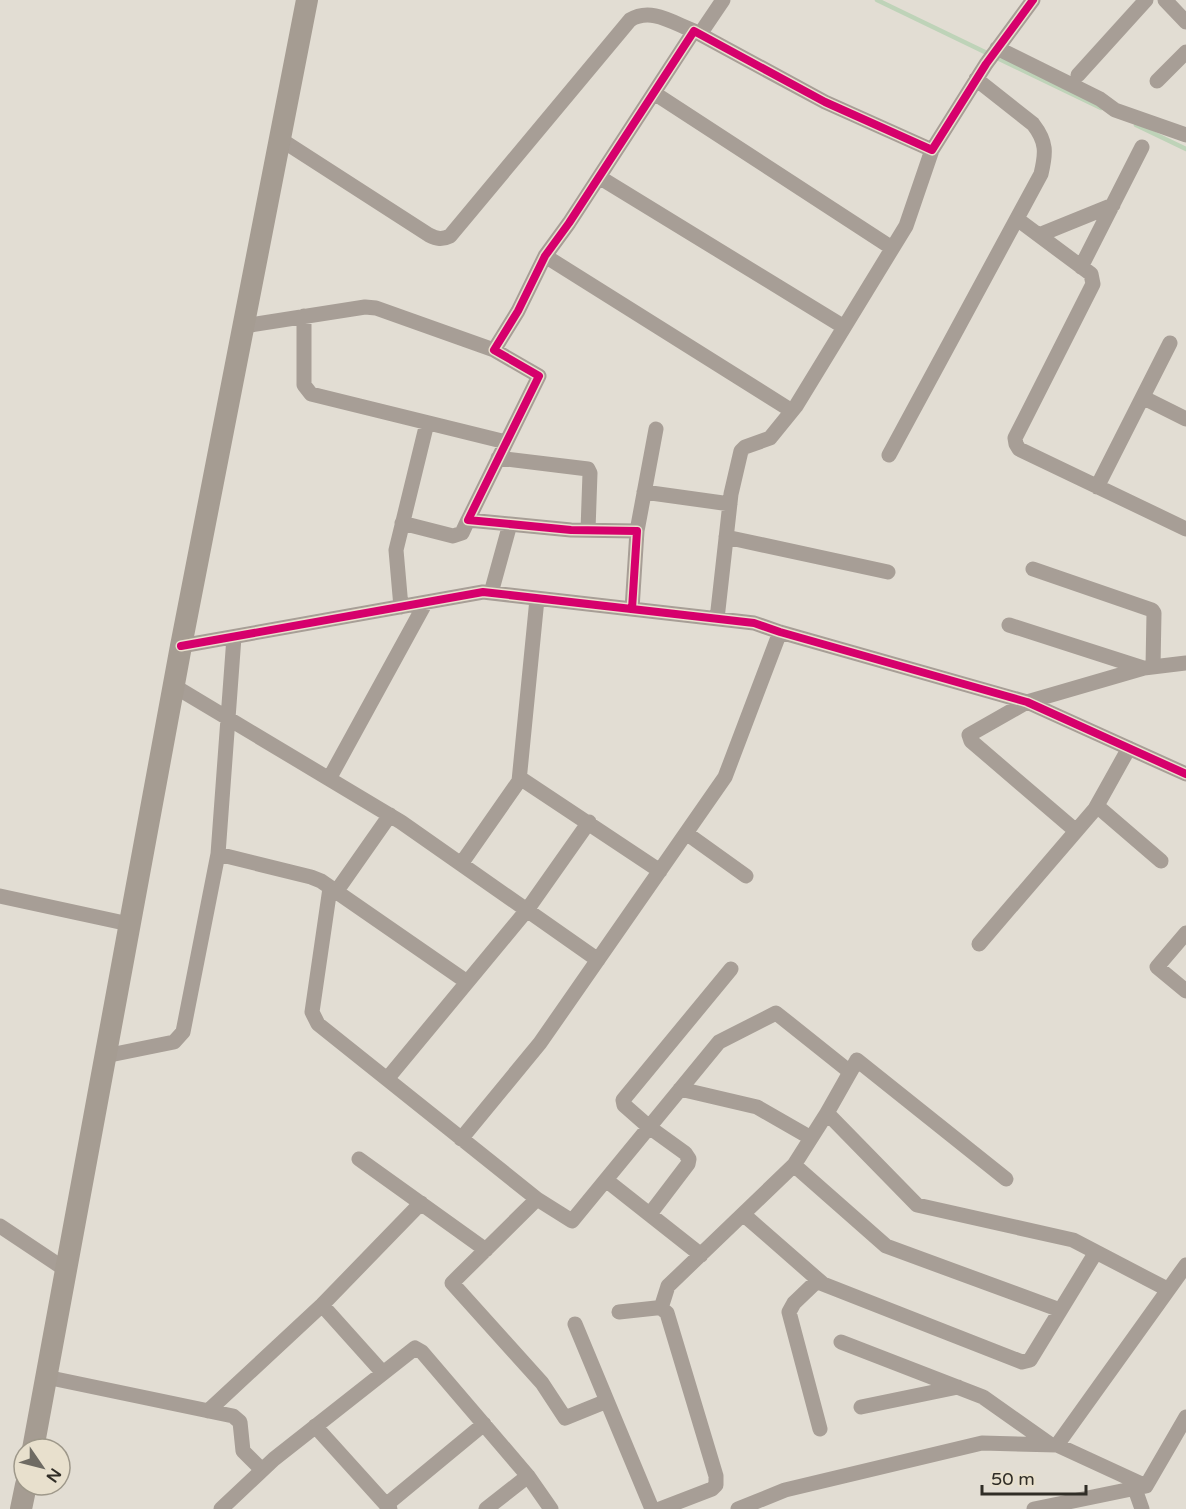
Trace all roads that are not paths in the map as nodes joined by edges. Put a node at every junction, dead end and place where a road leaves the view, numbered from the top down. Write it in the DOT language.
graph roads {
  1 [pos="307,0"];
  2 [pos="723,0"];
  3 [pos="1146,0"];
  4 [pos="1165,0"];
  5 [pos="1029,1"];
  6 [pos="1186,22"];
  7 [pos="697,32"];
  8 [pos="1186,52"];
  9 [pos="992,55"];
  10 [pos="1078,75"];
  11 [pos="976,79"];
  12 [pos="1157,81"];
  13 [pos="654,93"];
  14 [pos="1186,135"];
  15 [pos="280,139"];
  16 [pos="1142,147"];
  17 [pos="932,150"];
  18 [pos="599,177"];
  19 [pos="1113,205"];
  20 [pos="1017,219"];
  21 [pos="1038,235"];
  22 [pos="892,248"];
  23 [pos="545,256"];
  24 [pos="1081,267"];
  25 [pos="304,316"];
  26 [pos="244,326"];
  27 [pos="844,327"];
  28 [pos="498,343"];
  29 [pos="1170,343"];
  30 [pos="1144,398"];
  31 [pos="792,411"];
  32 [pos="1186,419"];
  33 [pos="427,423"];
  34 [pos="656,429"];
  35 [pos="506,442"];
  36 [pos="889,455"];
  37 [pos="498,458"];
  38 [pos="1097,487"];
  39 [pos="644,492"];
  40 [pos="730,504"];
  41 [pos="468,519"];
  42 [pos="402,523"];
  43 [pos="510,524"];
  44 [pos="1186,529"];
  45 [pos="588,530"];
  46 [pos="637,531"];
  47 [pos="726,537"];
  48 [pos="1033,569"];
  49 [pos="888,572"];
  50 [pos="491,593"];
  51 [pos="537,598"];
  52 [pos="426,602"];
  53 [pos="401,607"];
  54 [pos="632,609"];
  55 [pos="717,619"];
  56 [pos="1009,625"];
  57 [pos="780,632"];
  58 [pos="234,637"];
  59 [pos="181,646"];
  60 [pos="1186,663"];
  61 [pos="1148,668"];
  62 [pos="174,686"];
  63 [pos="1027,702"];
  64 [pos="227,718"];
  65 [pos="1130,748"];
  66 [pos="1186,774"];
  67 [pos="520,778"];
  68 [pos="329,779"];
  69 [pos="1096,806"];
  70 [pos="390,815"];
  71 [pos="589,822"];
  72 [pos="1076,831"];
  73 [pos="686,833"];
  74 [pos="218,854"];
  75 [pos="1161,861"];
  76 [pos="461,864"];
  77 [pos="660,871"];
  78 [pos="746,876"];
  79 [pos="333,890"];
  80 [pos="0,896"];
  81 [pos="527,910"];
  82 [pos="129,924"];
  83 [pos="1186,933"];
  84 [pos="979,944"];
  85 [pos="598,960"];
  86 [pos="731,969"];
  87 [pos="467,982"];
  88 [pos="1186,991"];
  89 [pos="105,1056"];
  90 [pos="850,1072"];
  91 [pos="387,1079"];
  92 [pos="681,1089"];
  93 [pos="827,1113"];
  94 [pos="649,1127"];
  95 [pos="811,1138"];
  96 [pos="461,1139"];
  97 [pos="359,1159"];
  98 [pos="794,1165"];
  99 [pos="1006,1179"];
  100 [pos="606,1180"];
  101 [pos="537,1199"];
  102 [pos="421,1203"];
  103 [pos="650,1214"];
  104 [pos="742,1215"];
  105 [pos="0,1226"];
  106 [pos="486,1250"];
  107 [pos="1096,1252"];
  108 [pos="701,1255"];
  109 [pos="1186,1265"];
  110 [pos="66,1270"];
  111 [pos="817,1281"];
  112 [pos="1167,1289"];
  113 [pos="322,1305"];
  114 [pos="661,1308"];
  115 [pos="1060,1310"];
  116 [pos="620,1312"];
  117 [pos="575,1324"];
  118 [pos="841,1341"];
  119 [pos="383,1373"];
  120 [pos="46,1377"];
  121 [pos="958,1387"];
  122 [pos="607,1401"];
  123 [pos="861,1407"];
  124 [pos="208,1412"];
  125 [pos="1186,1417"];
  126 [pos="484,1424"];
  127 [pos="315,1426"];
  128 [pos="820,1429"];
  129 [pos="35,1437"];
  130 [pos="1054,1445"];
  131 [pos="262,1470"];
  132 [pos="528,1476"];
  133 [pos="1140,1488"];
  134 [pos="388,1507"];
  135 [pos="221,1509"];
  136 [pos="486,1509"];
  137 [pos="551,1509"];
  138 [pos="652,1509"];
  139 [pos="660,1509"];
  140 [pos="738,1509"];
  141 [pos="1034,1509"];
  142 [pos="1142,1509"];
  1 -- 15 [label="highway"];
  2 -- 7 [label="street"];
  3 -- 10 [label="street"];
  4 -- 6 [label="street"];
  5 -- 9 [label="street"];
  7 -- 13 [label="street"];
  7 -- 15 [label="street"];
  7 -- 17 [label="street"];
  8 -- 12 [label="street"];
  9 -- 11 [label="street"];
  9 -- 14 [label="street"];
  11 -- 17 [label="street"];
  11 -- 20 [label="street"];
  13 -- 18 [label="street"];
  13 -- 22 [label="street"];
  15 -- 26 [label="highway"];
  16 -- 19 [label="street"];
  17 -- 22 [label="street"];
  18 -- 23 [label="street"];
  18 -- 27 [label="street"];
  19 -- 21 [label="street"];
  19 -- 24 [label="street"];
  20 -- 21 [label="street"];
  20 -- 36 [label="street"];
  21 -- 24 [label="street"];
  22 -- 27 [label="street"];
  23 -- 28 [label="street"];
  23 -- 31 [label="street"];
  24 -- 38 [label="street"];
  25 -- 26 [label="street"];
  25 -- 28 [label="street"];
  25 -- 33 [label="street"];
  26 -- 59 [label="highway"];
  27 -- 31 [label="street"];
  28 -- 35 [label="street"];
  29 -- 30 [label="street"];
  30 -- 32 [label="street"];
  30 -- 38 [label="street"];
  31 -- 40 [label="street"];
  33 -- 35 [label="street"];
  33 -- 42 [label="street"];
  34 -- 39 [label="street"];
  35 -- 37 [label="street"];
  37 -- 41 [label="street"];
  37 -- 45 [label="street"];
  38 -- 44 [label="street"];
  39 -- 40 [label="street"];
  39 -- 46 [label="street"];
  40 -- 47 [label="street"];
  41 -- 42 [label="street"];
  41 -- 43 [label="street"];
  42 -- 53 [label="street"];
  43 -- 45 [label="street"];
  43 -- 50 [label="street"];
  45 -- 46 [label="street"];
  46 -- 54 [label="street"];
  47 -- 49 [label="street"];
  47 -- 55 [label="street"];
  48 -- 61 [label="street"];
  50 -- 51 [label="street"];
  50 -- 52 [label="street"];
  51 -- 54 [label="street"];
  51 -- 67 [label="street"];
  52 -- 53 [label="street"];
  52 -- 68 [label="street"];
  53 -- 58 [label="street"];
  54 -- 55 [label="street"];
  55 -- 57 [label="street"];
  56 -- 61 [label="street"];
  57 -- 63 [label="street"];
  57 -- 73 [label="street"];
  58 -- 59 [label="street"];
  58 -- 64 [label="street"];
  59 -- 62 [label="highway"];
  60 -- 61 [label="street"];
  61 -- 63 [label="street"];
  62 -- 64 [label="street"];
  62 -- 82 [label="highway"];
  63 -- 65 [label="street"];
  63 -- 72 [label="street"];
  64 -- 68 [label="street"];
  64 -- 74 [label="street"];
  65 -- 66 [label="street"];
  65 -- 69 [label="street"];
  67 -- 71 [label="street"];
  67 -- 76 [label="street"];
  68 -- 70 [label="street"];
  69 -- 72 [label="street"];
  69 -- 75 [label="street"];
  70 -- 76 [label="street"];
  70 -- 79 [label="street"];
  71 -- 77 [label="street"];
  71 -- 81 [label="street"];
  72 -- 84 [label="street"];
  73 -- 77 [label="street"];
  73 -- 78 [label="street"];
  74 -- 79 [label="street"];
  74 -- 89 [label="street"];
  76 -- 81 [label="street"];
  77 -- 85 [label="street"];
  79 -- 87 [label="street"];
  79 -- 91 [label="street"];
  80 -- 82 [label="street"];
  81 -- 85 [label="street"];
  81 -- 87 [label="street"];
  82 -- 89 [label="highway"];
  83 -- 88 [label="street"];
  85 -- 96 [label="street"];
  86 -- 94 [label="street"];
  87 -- 91 [label="street"];
  89 -- 110 [label="highway"];
  90 -- 92 [label="street"];
  90 -- 93 [label="street"];
  90 -- 99 [label="street"];
  91 -- 96 [label="street"];
  92 -- 94 [label="street"];
  92 -- 95 [label="street"];
  93 -- 95 [label="street"];
  93 -- 107 [label="street"];
  94 -- 100 [label="street"];
  94 -- 103 [label="street"];
  95 -- 98 [label="street"];
  96 -- 101 [label="street"];
  97 -- 102 [label="street"];
  98 -- 104 [label="street"];
  98 -- 115 [label="street"];
  100 -- 101 [label="street"];
  100 -- 103 [label="street"];
  101 -- 106 [label="street"];
  102 -- 106 [label="street"];
  102 -- 113 [label="street"];
  103 -- 108 [label="street"];
  104 -- 108 [label="street"];
  104 -- 111 [label="street"];
  105 -- 110 [label="street"];
  106 -- 122 [label="street"];
  107 -- 112 [label="street"];
  107 -- 115 [label="street"];
  108 -- 114 [label="street"];
  109 -- 112 [label="street"];
  110 -- 120 [label="highway"];
  111 -- 115 [label="street"];
  111 -- 128 [label="street"];
  112 -- 130 [label="street"];
  113 -- 119 [label="street"];
  113 -- 124 [label="street"];
  114 -- 116 [label="street"];
  114 -- 139 [label="street"];
  117 -- 122 [label="street"];
  118 -- 121 [label="street"];
  119 -- 126 [label="street"];
  119 -- 127 [label="street"];
  120 -- 124 [label="street"];
  120 -- 129 [label="highway"];
  121 -- 123 [label="street"];
  121 -- 130 [label="street"];
  122 -- 138 [label="street"];
  124 -- 131 [label="street"];
  125 -- 133 [label="street"];
  126 -- 132 [label="street"];
  126 -- 134 [label="street"];
  127 -- 131 [label="street"];
  127 -- 134 [label="street"];
  130 -- 133 [label="street"];
  130 -- 140 [label="street"];
  131 -- 135 [label="street"];
  132 -- 136 [label="street"];
  132 -- 137 [label="street"];
  133 -- 141 [label="street"];
  133 -- 142 [label="street"];
}
